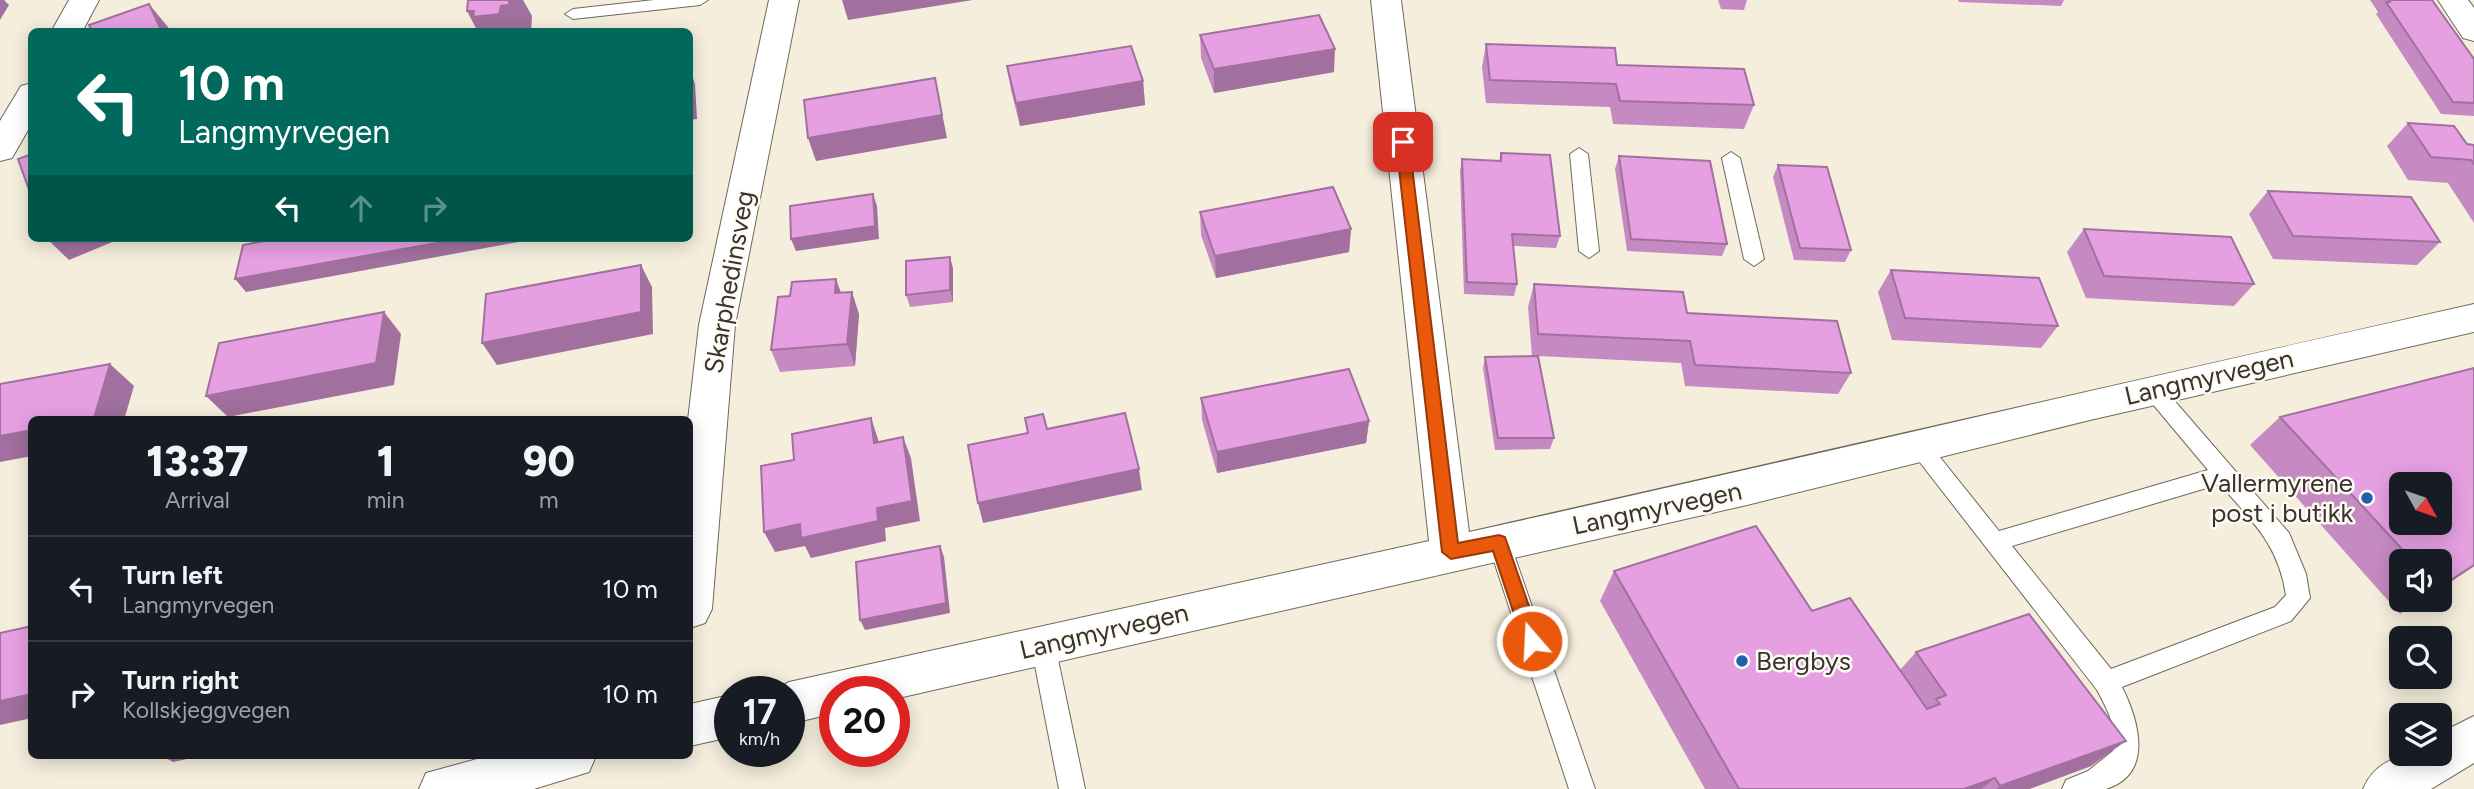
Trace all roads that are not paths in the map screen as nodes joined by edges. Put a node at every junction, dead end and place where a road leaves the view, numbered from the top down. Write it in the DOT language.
graph roads {
  1 [pos="84,0"];
  2 [pos="700,0"];
  3 [pos="784,0"];
  4 [pos="1387,0"];
  5 [pos="2452,0"];
  6 [pos="573,14"];
  7 [pos="68,28"];
  8 [pos="2474,31"];
  9 [pos="28,100"];
  10 [pos="0,150"];
  11 [pos="1578,154"];
  12 [pos="1731,158"];
  13 [pos="1589,251"];
  14 [pos="1755,259"];
  15 [pos="2474,318"];
  16 [pos="2153,390"];
  17 [pos="1919,447"];
  18 [pos="2224,474"];
  19 [pos="1994,542"];
  20 [pos="1499,543"];
  21 [pos="1451,552"];
  22 [pos="693,578"];
  23 [pos="1043,645"];
  24 [pos="907,676"];
  25 [pos="2106,682"];
  26 [pos="714,720"];
  27 [pos="693,724"];
  28 [pos="2474,738"];
  29 [pos="563,759"];
  30 [pos="469,786"];
  31 [pos="1072,789"];
  32 [pos="1582,789"];
  33 [pos="2075,789"];
  34 [pos="2387,789"];
  1 -- 7 [label="street"];
  2 -- 6 [label="lane"];
  3 -- 22 [label="street, Skarphedinsveg"];
  4 -- 21 [label="street"];
  5 -- 8 [label="street"];
  9 -- 10 [label="street"];
  11 -- 13 [label="lane"];
  12 -- 14 [label="lane"];
  15 -- 16 [label="street, Langmyrvegen"];
  16 -- 17 [label="street, Langmyrvegen"];
  16 -- 18 [label="lane"];
  17 -- 19 [label="lane"];
  17 -- 20 [label="street, Langmyrvegen"];
  18 -- 19 [label="lane"];
  18 -- 25 [label="lane"];
  19 -- 25 [label="lane"];
  20 -- 21 [label="street, Langmyrvegen"];
  20 -- 32 [label="lane"];
  21 -- 23 [label="street, Langmyrvegen"];
  23 -- 24 [label="street, Langmyrvegen"];
  23 -- 31 [label="lane"];
  25 -- 33 [label="lane"];
  26 -- 27 [label="street"];
  28 -- 34 [label="street"];
  29 -- 30 [label="street"];
}
